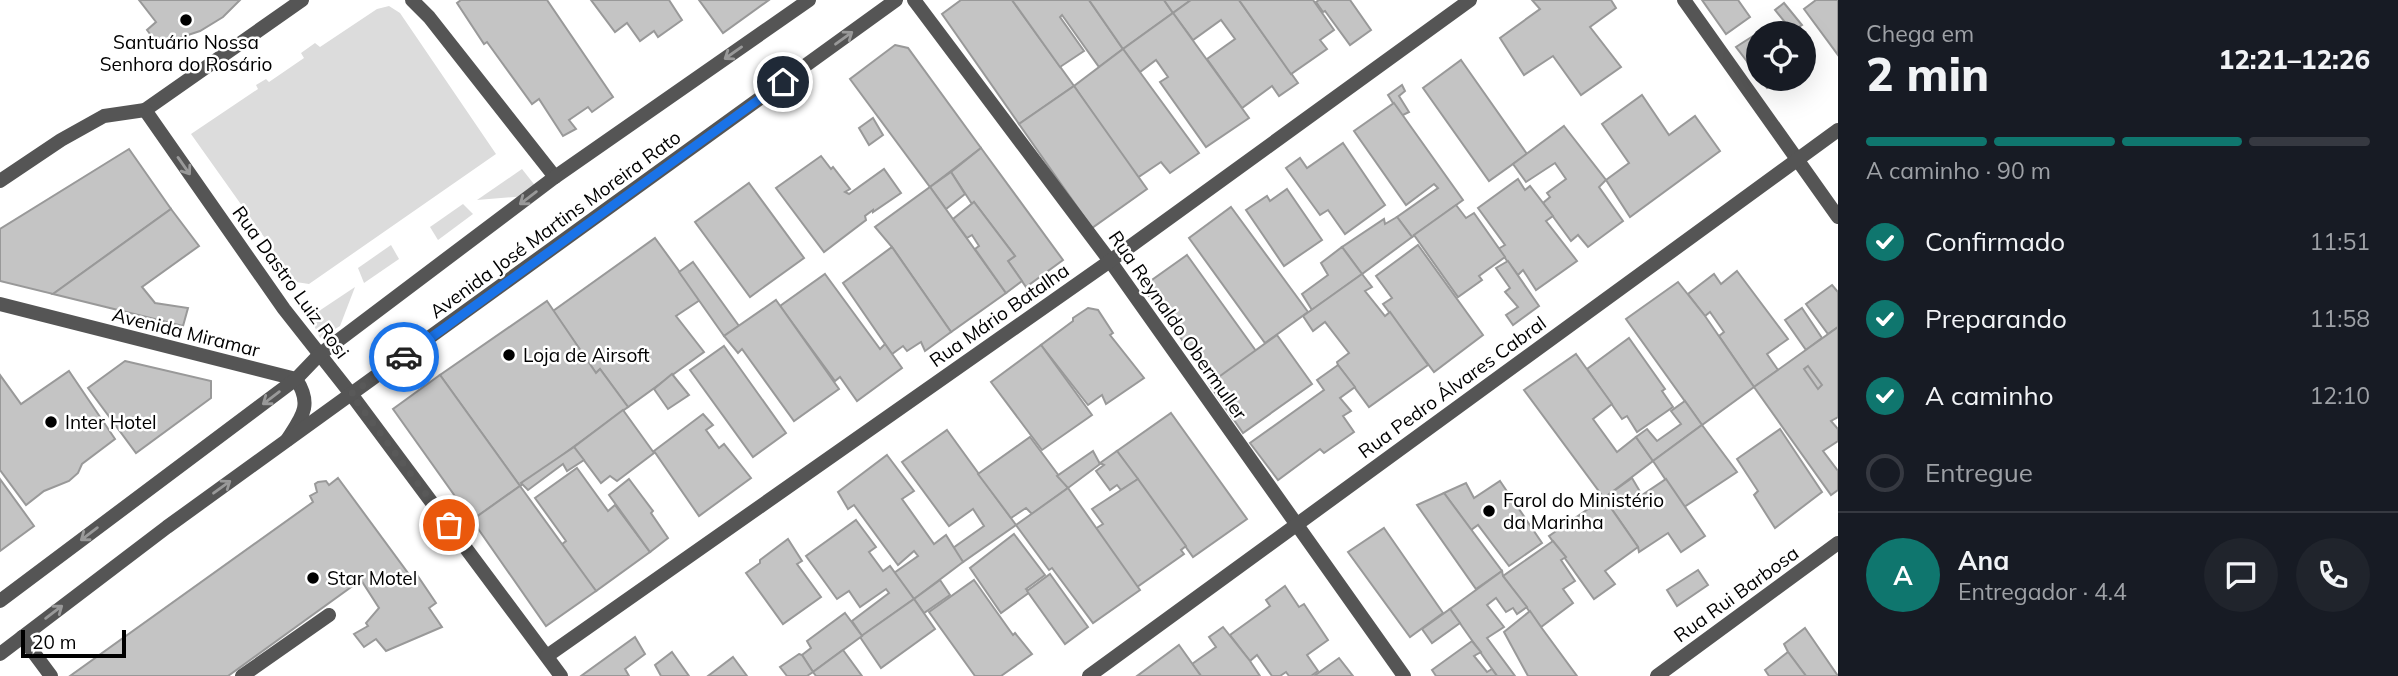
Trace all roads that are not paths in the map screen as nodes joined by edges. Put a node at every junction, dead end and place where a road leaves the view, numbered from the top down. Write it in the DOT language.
graph roads {
  1 [pos="302,0"];
  2 [pos="412,0"];
  3 [pos="810,0"];
  4 [pos="896,0"];
  5 [pos="914,0"];
  6 [pos="1470,0"];
  7 [pos="1684,0"];
  8 [pos="145,110"];
  9 [pos="1838,130"];
  10 [pos="1797,160"];
  11 [pos="555,177"];
  12 [pos="0,181"];
  13 [pos="1838,217"];
  14 [pos="1110,261"];
  15 [pos="0,304"];
  16 [pos="319,355"];
  17 [pos="296,379"];
  18 [pos="351,394"];
  19 [pos="287,441"];
  20 [pos="1296,525"];
  21 [pos="1838,543"];
  22 [pos="0,601"];
  23 [pos="329,615"];
  24 [pos="22,637"];
  25 [pos="0,654"];
  26 [pos="547,656"];
  27 [pos="51,676"];
  28 [pos="242,676"];
  29 [pos="561,676"];
  30 [pos="1089,676"];
  31 [pos="1404,676"];
  32 [pos="1657,676"];
  1 -- 8 [label="street"];
  2 -- 11 [label="street"];
  3 -- 11 [label="street, Avenida José Martins Moreira Rato, one-way"];
  18 -- 4 [label="street, Avenida José Martins Moreira Rato, one-way"];
  5 -- 14 [label="street, Rua Reynaldo Obermuller"];
  6 -- 14 [label="street, Rua Mário Batalha"];
  7 -- 10 [label="street"];
  8 -- 12 [label="street"];
  8 -- 16 [label="street, Rua Dastro Luiz Rosi, one-way"];
  9 -- 10 [label="street, Rua Pedro Álvares Cabral"];
  10 -- 13 [label="street"];
  10 -- 20 [label="street, Rua Pedro Álvares Cabral"];
  11 -- 16 [label="street, Avenida José Martins Moreira Rato, one-way"];
  14 -- 20 [label="street, Rua Reynaldo Obermuller"];
  14 -- 26 [label="street, Rua Mário Batalha"];
  15 -- 17 [label="street, Avenida Miramar"];
  16 -- 17 [label="street, Avenida José Martins Moreira Rato"];
  16 -- 18 [label="street, Rua Dastro Luiz Rosi"];
  17 -- 19 [label="street"];
  17 -- 22 [label="street, Avenida José Martins Moreira Rato, one-way"];
  18 -- 19 [label="street, Avenida José Martins Moreira Rato"];
  18 -- 26 [label="street, Rua Dastro Luiz Rosi"];
  24 -- 19 [label="street, Avenida José Martins Moreira Rato, one-way"];
  20 -- 30 [label="street, Rua Pedro Álvares Cabral"];
  20 -- 31 [label="street, Rua Reynaldo Obermuller"];
  21 -- 32 [label="street, Rua Rui Barbosa"];
  23 -- 28 [label="street"];
  24 -- 25 [label="street, Avenida José Martins Moreira Rato"];
  24 -- 27 [label="street"];
  26 -- 29 [label="street, Rua Dastro Luiz Rosi"];
}
